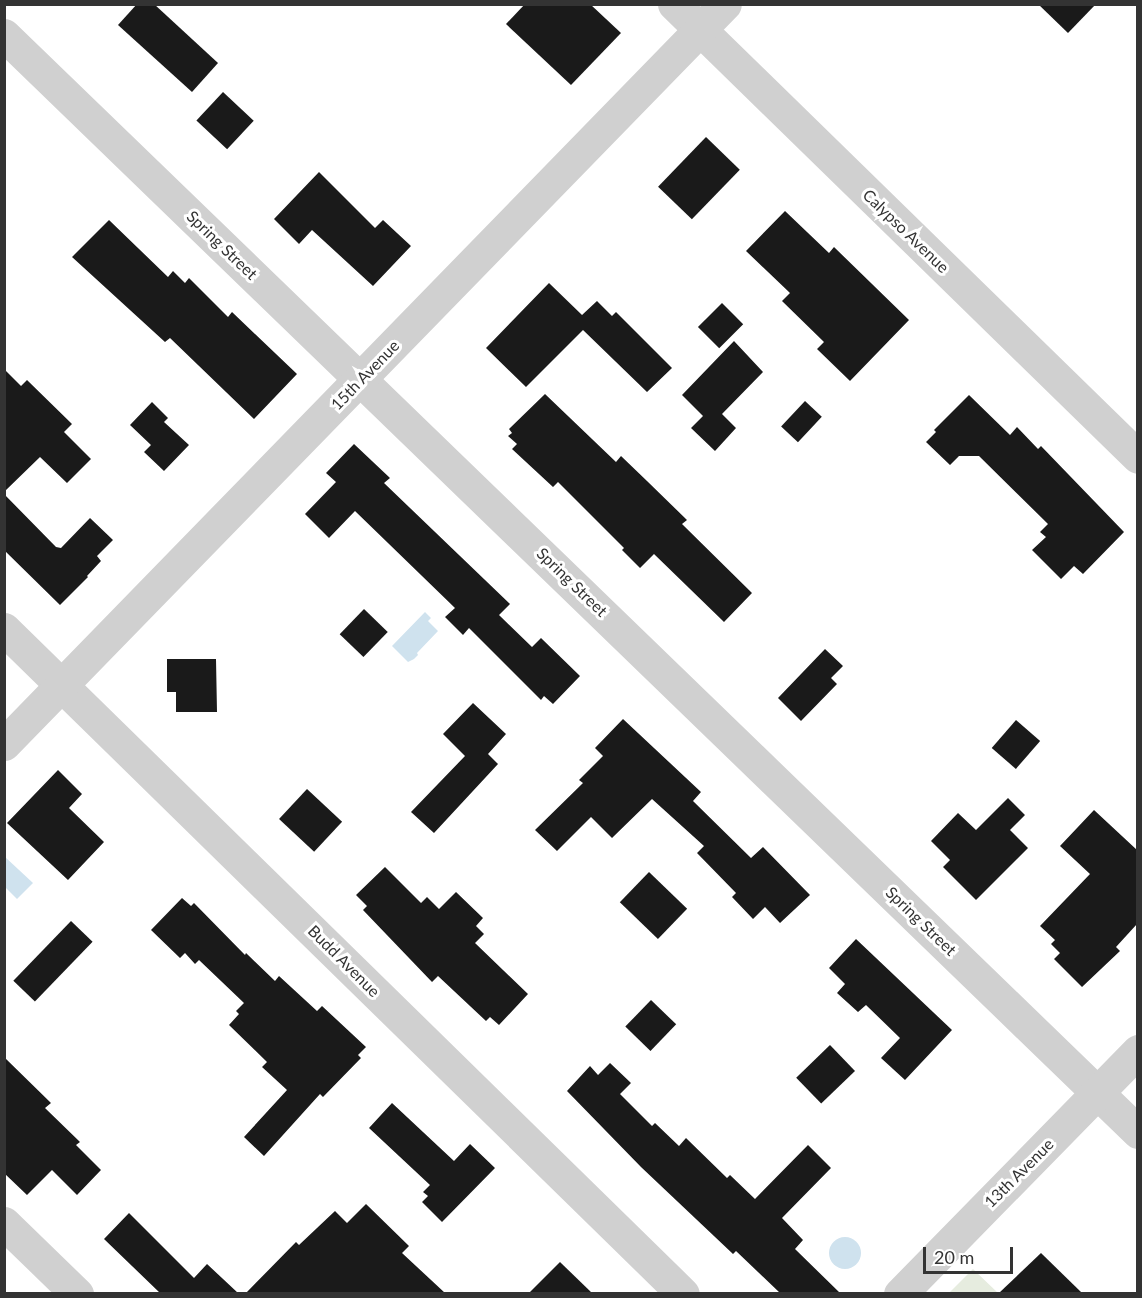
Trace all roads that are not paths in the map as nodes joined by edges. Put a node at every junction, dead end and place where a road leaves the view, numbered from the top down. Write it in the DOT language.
graph roads {
  1 [pos="674,4"];
  2 [pos="725,4"];
  3 [pos="700,30"];
  4 [pos="4,35"];
  5 [pos="362,378"];
  6 [pos="1137,457"];
  7 [pos="4,629"];
  8 [pos="62,684"];
  9 [pos="4,744"];
  10 [pos="1137,1051"];
  11 [pos="1098,1093"];
  12 [pos="1137,1131"];
  13 [pos="4,1223"];
  14 [pos="77,1293"];
  15 [pos="683,1293"];
  16 [pos="900,1293"];
  1 -- 3 [label="street, Calypso Avenue"];
  2 -- 3 [label="street, 15th Avenue"];
  3 -- 5 [label="street, 15th Avenue"];
  3 -- 6 [label="street, Calypso Avenue"];
  4 -- 5 [label="street, Spring Street"];
  5 -- 8 [label="street, 15th Avenue"];
  5 -- 11 [label="street, Spring Street"];
  7 -- 8 [label="street, Budd Avenue"];
  8 -- 9 [label="street, 15th Avenue"];
  8 -- 15 [label="street, Budd Avenue"];
  10 -- 11 [label="street, 13th Avenue"];
  11 -- 12 [label="street, Spring Street"];
  11 -- 16 [label="street, 13th Avenue"];
  13 -- 14 [label="street"];
}
